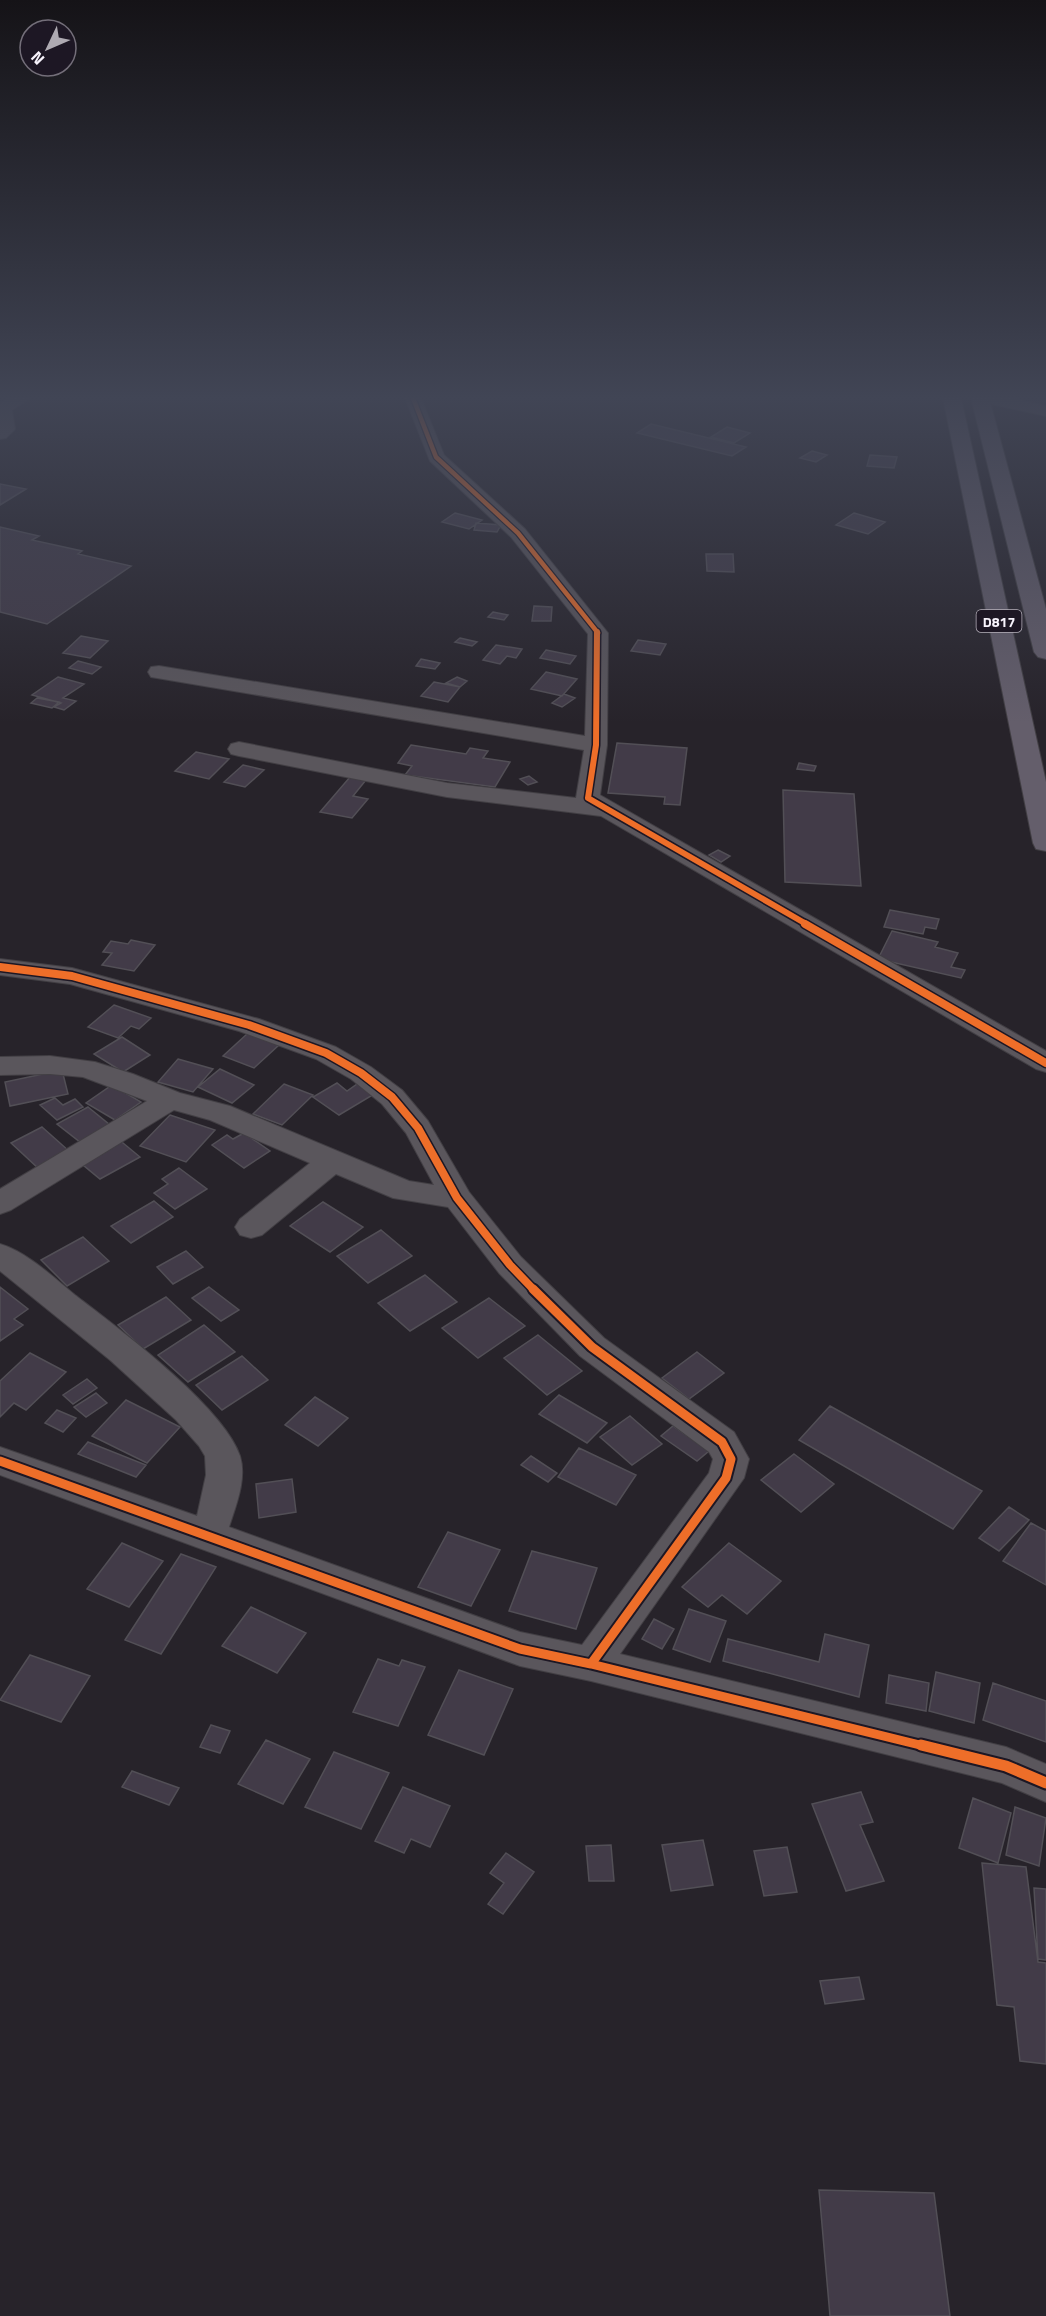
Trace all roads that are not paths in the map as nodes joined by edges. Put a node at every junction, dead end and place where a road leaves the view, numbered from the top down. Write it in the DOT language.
graph roads {
  1 [pos="489,506"];
  2 [pos="975,506"];
  3 [pos="1008,506"];
  4 [pos="1046,652"];
  5 [pos="159,672"];
  6 [pos="596,745"];
  7 [pos="239,749"];
  8 [pos="605,809"];
  9 [pos="1046,843"];
  10 [pos="0,967"];
  11 [pos="1046,1063"];
  12 [pos="0,1066"];
  13 [pos="170,1100"];
  14 [pos="332,1161"];
  15 [pos="457,1198"];
  16 [pos="0,1203"];
  17 [pos="252,1227"];
  18 [pos="0,1255"];
  19 [pos="0,1461"];
  20 [pos="209,1535"];
  21 [pos="591,1664"];
  22 [pos="1046,1783"];
  1 -- 6 [label="street"];
  2 -- 9 [label="highway, D817"];
  3 -- 4 [label="highway, D817"];
  5 -- 6 [label="street"];
  6 -- 8 [label="street"];
  7 -- 8 [label="street"];
  8 -- 11 [label="street"];
  10 -- 15 [label="street"];
  12 -- 13 [label="street"];
  13 -- 14 [label="street"];
  13 -- 16 [label="street"];
  14 -- 15 [label="street"];
  14 -- 17 [label="street"];
  15 -- 21 [label="street"];
  18 -- 20 [label="street"];
  19 -- 20 [label="street"];
  20 -- 21 [label="street"];
  21 -- 22 [label="street"];
}
